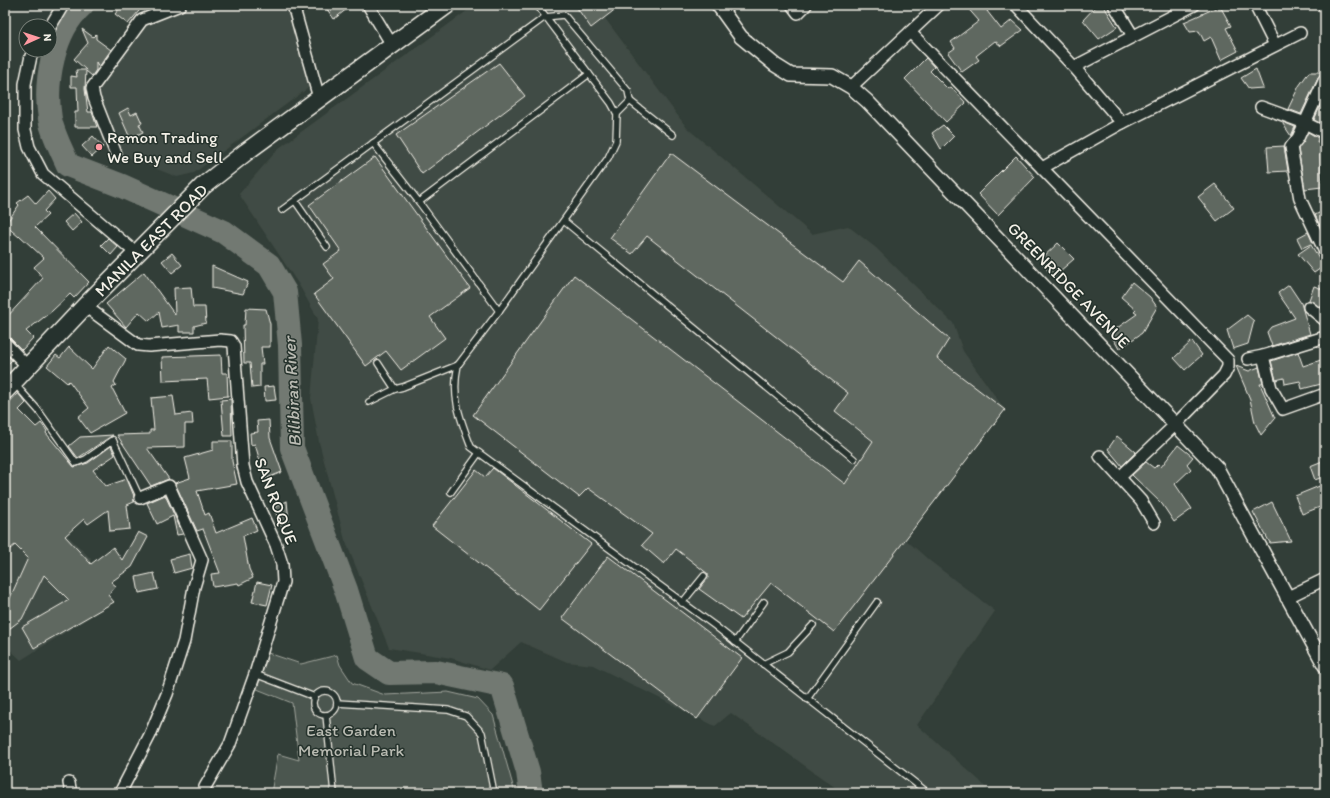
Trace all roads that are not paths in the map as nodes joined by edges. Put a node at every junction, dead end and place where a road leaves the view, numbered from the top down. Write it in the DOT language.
graph roads {
  1 [pos="63,5"];
  2 [pos="180,5"];
  3 [pos="293,5"];
  4 [pos="368,5"];
  5 [pos="447,5"];
  6 [pos="537,5"];
  7 [pos="718,5"];
  8 [pos="792,5"];
  9 [pos="806,5"];
  10 [pos="939,5"];
  11 [pos="1016,5"];
  12 [pos="1114,5"];
  13 [pos="1194,5"];
  14 [pos="1254,5"];
  15 [pos="545,17"];
  16 [pos="55,18"];
  17 [pos="910,32"];
  18 [pos="1300,33"];
  19 [pos="1133,36"];
  20 [pos="392,45"];
  21 [pos="1275,45"];
  22 [pos="32,58"];
  23 [pos="1074,67"];
  24 [pos="589,74"];
  25 [pos="1325,79"];
  26 [pos="851,87"];
  27 [pos="319,98"];
  28 [pos="630,101"];
  29 [pos="1261,106"];
  30 [pos="617,114"];
  31 [pos="1122,123"];
  32 [pos="1305,123"];
  33 [pos="1325,133"];
  34 [pos="673,135"];
  35 [pos="373,143"];
  36 [pos="116,154"];
  37 [pos="1042,168"];
  38 [pos="295,201"];
  39 [pos="419,202"];
  40 [pos="282,210"];
  41 [pos="564,220"];
  42 [pos="327,247"];
  43 [pos="139,250"];
  44 [pos="1325,252"];
  45 [pos="85,306"];
  46 [pos="1309,307"];
  47 [pos="499,311"];
  48 [pos="1325,320"];
  49 [pos="1325,337"];
  50 [pos="5,343"];
  51 [pos="1263,356"];
  52 [pos="1248,359"];
  53 [pos="378,363"];
  54 [pos="458,365"];
  55 [pos="28,367"];
  56 [pos="9,387"];
  57 [pos="395,389"];
  58 [pos="1325,394"];
  59 [pos="369,402"];
  60 [pos="1176,424"];
  61 [pos="479,453"];
  62 [pos="1100,456"];
  63 [pos="854,458"];
  64 [pos="1120,476"];
  65 [pos="451,492"];
  66 [pos="140,498"];
  67 [pos="1154,523"];
  68 [pos="704,576"];
  69 [pos="1325,579"];
  70 [pos="1286,598"];
  71 [pos="764,602"];
  72 [pos="877,602"];
  73 [pos="682,603"];
  74 [pos="812,625"];
  75 [pos="735,642"];
  76 [pos="763,664"];
  77 [pos="1325,666"];
  78 [pos="255,674"];
  79 [pos="315,697"];
  80 [pos="807,699"];
  81 [pos="337,703"];
  82 [pos="326,715"];
  83 [pos="125,790"];
  84 [pos="204,793"];
  85 [pos="334,793"];
  86 [pos="494,793"];
  87 [pos="928,793"];
  1 -- 16 [label="street"];
  2 -- 36 [label="street"];
  3 -- 27 [label="street"];
  4 -- 20 [label="street"];
  5 -- 20 [label="main road, MANILA EAST ROAD"];
  6 -- 15 [label="lane"];
  7 -- 26 [label="street, GREENRIDGE AVENUE"];
  8 -- 9 [label="street"];
  10 -- 17 [label="street"];
  11 -- 23 [label="street"];
  12 -- 19 [label="street"];
  13 -- 19 [label="street"];
  14 -- 21 [label="street"];
  15 -- 24 [label="lane"];
  15 -- 28 [label="lane"];
  15 -- 35 [label="lane"];
  17 -- 26 [label="street"];
  17 -- 37 [label="street"];
  18 -- 21 [label="street"];
  19 -- 23 [label="street"];
  20 -- 27 [label="main road, MANILA EAST ROAD"];
  21 -- 31 [label="street"];
  22 -- 43 [label="street"];
  23 -- 31 [label="street"];
  24 -- 30 [label="lane"];
  24 -- 39 [label="lane"];
  25 -- 32 [label="street"];
  26 -- 60 [label="street, GREENRIDGE AVENUE"];
  27 -- 43 [label="main road, MANILA EAST ROAD"];
  28 -- 30 [label="lane"];
  28 -- 34 [label="lane"];
  29 -- 32 [label="street"];
  30 -- 41 [label="lane"];
  31 -- 37 [label="street"];
  32 -- 33 [label="street"];
  32 -- 44 [label="street"];
  35 -- 38 [label="lane"];
  35 -- 39 [label="lane"];
  37 -- 60 [label="street"];
  38 -- 40 [label="lane"];
  38 -- 42 [label="lane"];
  39 -- 47 [label="lane"];
  41 -- 47 [label="lane"];
  41 -- 63 [label="lane"];
  43 -- 45 [label="main road, MANILA EAST ROAD"];
  45 -- 55 [label="main road, MANILA EAST ROAD"];
  45 -- 78 [label="street, SAN ROQUE"];
  46 -- 48 [label="street"];
  47 -- 54 [label="lane"];
  49 -- 51 [label="street"];
  50 -- 55 [label="street"];
  51 -- 52 [label="street"];
  51 -- 58 [label="street"];
  53 -- 57 [label="lane"];
  54 -- 57 [label="lane"];
  54 -- 61 [label="lane"];
  55 -- 56 [label="main road, MANILA EAST ROAD"];
  56 -- 66 [label="lane"];
  57 -- 59 [label="lane"];
  60 -- 64 [label="street"];
  60 -- 70 [label="street, GREENRIDGE AVENUE"];
  61 -- 65 [label="lane"];
  61 -- 73 [label="lane"];
  62 -- 64 [label="street"];
  64 -- 67 [label="street"];
  66 -- 83 [label="street"];
  68 -- 73 [label="lane"];
  69 -- 70 [label="street"];
  70 -- 77 [label="street, GREENRIDGE AVENUE"];
  71 -- 75 [label="lane"];
  72 -- 80 [label="lane"];
  73 -- 75 [label="lane"];
  74 -- 76 [label="lane"];
  75 -- 76 [label="lane"];
  76 -- 80 [label="lane"];
  78 -- 79 [label="lane"];
  78 -- 84 [label="street, SAN ROQUE"];
  79 -- 81 [label="lane"];
  79 -- 82 [label="lane"];
  80 -- 87 [label="lane"];
  81 -- 82 [label="lane"];
  81 -- 86 [label="lane"];
  82 -- 85 [label="lane"];
}
